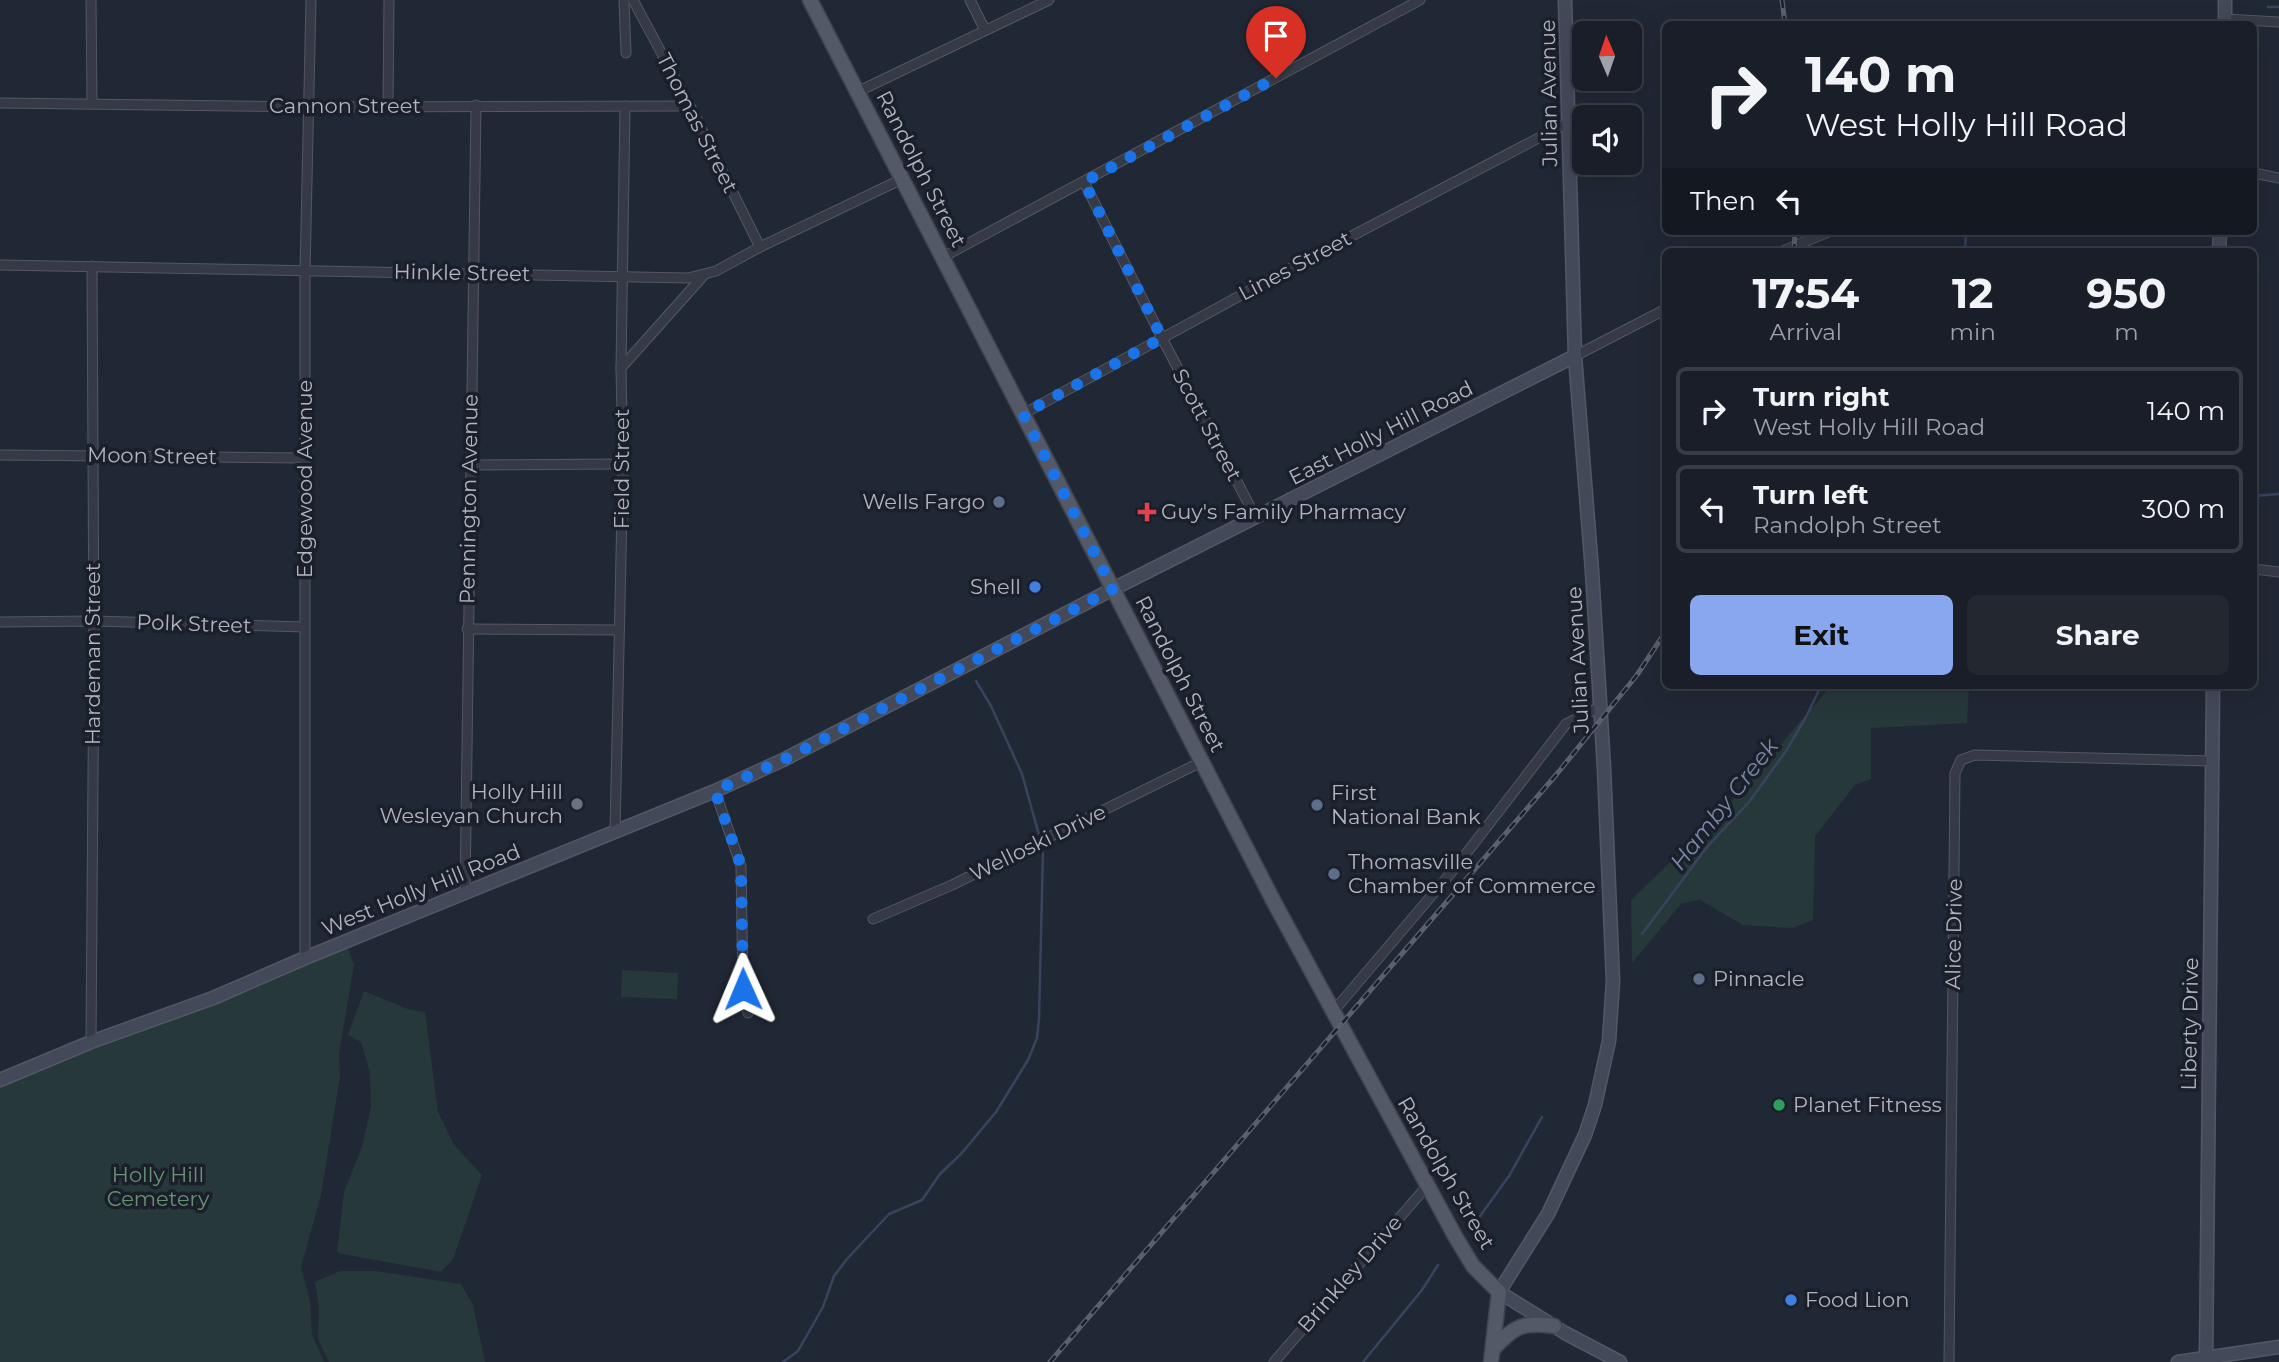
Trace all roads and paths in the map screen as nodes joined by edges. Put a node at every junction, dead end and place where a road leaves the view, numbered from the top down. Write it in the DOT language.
graph roads {
  1 [pos="91,0"];
  2 [pos="310,0"];
  3 [pos="389,0"];
  4 [pos="624,0"];
  5 [pos="633,0"];
  6 [pos="810,0"];
  7 [pos="970,0"];
  8 [pos="1049,0"];
  9 [pos="1420,0"];
  10 [pos="1566,0"];
  11 [pos="2225,0"];
  12 [pos="2225,21"];
  13 [pos="2257,22"];
  14 [pos="2279,22"];
  15 [pos="985,30"];
  16 [pos="626,53"];
  17 [pos="857,92"];
  18 [pos="0,103"];
  19 [pos="92,104"];
  20 [pos="476,105"];
  21 [pos="388,106"];
  22 [pos="625,106"];
  23 [pos="690,106"];
  24 [pos="310,107"];
  25 [pos="1569,122"];
  26 [pos="2257,174"];
  27 [pos="2279,178"];
  28 [pos="902,179"];
  29 [pos="1084,182"];
  30 [pos="1821,235"];
  31 [pos="760,247"];
  32 [pos="1790,248"];
  33 [pos="943,257"];
  34 [pos="0,265"];
  35 [pos="92,266"];
  36 [pos="305,272"];
  37 [pos="474,273"];
  38 [pos="704,275"];
  39 [pos="623,277"];
  40 [pos="1662,311"];
  41 [pos="1162,338"];
  42 [pos="1575,356"];
  43 [pos="621,368"];
  44 [pos="1023,414"];
  45 [pos="0,455"];
  46 [pos="93,455"];
  47 [pos="305,458"];
  48 [pos="623,464"];
  49 [pos="470,465"];
  50 [pos="1256,518"];
  51 [pos="2257,569"];
  52 [pos="2279,572"];
  53 [pos="1113,589"];
  54 [pos="94,621"];
  55 [pos="0,622"];
  56 [pos="304,627"];
  57 [pos="467,629"];
  58 [pos="619,630"];
  59 [pos="2213,689"];
  60 [pos="1600,707"];
  61 [pos="2212,761"];
  62 [pos="1201,762"];
  63 [pos="715,791"];
  64 [pos="615,832"];
  65 [pos="465,893"];
  66 [pos="873,919"];
  67 [pos="304,958"];
  68 [pos="748,1013"];
  69 [pos="1332,1013"];
  70 [pos="91,1042"];
  71 [pos="0,1080"];
  72 [pos="1427,1186"];
  73 [pos="1499,1292"];
  74 [pos="1554,1326"];
  75 [pos="2279,1347"];
  76 [pos="1492,1356"];
  77 [pos="2206,1360"];
  78 [pos="1274,1362"];
  79 [pos="1620,1362"];
  80 [pos="1949,1362"];
  81 [pos="2178,1362"];
  1 -- 19 [label="street"];
  2 -- 24 [label="street, Edgewood Avenue"];
  3 -- 21 [label="street"];
  4 -- 16 [label="street"];
  5 -- 23 [label="street, Thomas Street"];
  6 -- 17 [label="main road, Randolph Street"];
  7 -- 15 [label="street"];
  8 -- 15 [label="street"];
  9 -- 29 [label="street"];
  10 -- 25 [label="street, Julian Avenue"];
  11 -- 12 [label="street"];
  13 -- 14 [label="street"];
  15 -- 17 [label="street"];
  17 -- 28 [label="main road, Randolph Street"];
  18 -- 19 [label="street, Cannon Street"];
  19 -- 24 [label="street, Cannon Street"];
  20 -- 21 [label="street, Cannon Street"];
  20 -- 22 [label="street, Cannon Street"];
  20 -- 37 [label="street, Pennington Avenue"];
  21 -- 24 [label="street, Cannon Street"];
  22 -- 23 [label="street, Cannon Street"];
  22 -- 39 [label="street, Field Street"];
  23 -- 31 [label="street, Thomas Street"];
  24 -- 36 [label="street, Edgewood Avenue"];
  25 -- 41 [label="street, Lines Street"];
  25 -- 42 [label="street, Julian Avenue"];
  26 -- 27 [label="street"];
  28 -- 31 [label="street, Hinkle Street"];
  28 -- 33 [label="main road, Randolph Street"];
  29 -- 33 [label="street"];
  29 -- 41 [label="street, Scott Street"];
  30 -- 32 [label="street"];
  31 -- 38 [label="street, Hinkle Street"];
  33 -- 44 [label="main road, Randolph Street"];
  34 -- 35 [label="street, Hinkle Street"];
  35 -- 36 [label="street, Hinkle Street"];
  35 -- 46 [label="street, Hardeman Street"];
  36 -- 37 [label="street, Hinkle Street"];
  36 -- 47 [label="street, Edgewood Avenue"];
  37 -- 39 [label="street, Hinkle Street"];
  37 -- 49 [label="street, Pennington Avenue"];
  38 -- 39 [label="street, Hinkle Street"];
  38 -- 43 [label="street"];
  39 -- 43 [label="street, Field Street"];
  40 -- 42 [label="street, East Holly Hill Road"];
  41 -- 44 [label="street, Lines Street"];
  41 -- 50 [label="street, Scott Street"];
  42 -- 50 [label="street, East Holly Hill Road"];
  42 -- 60 [label="street, Julian Avenue"];
  43 -- 48 [label="street, Field Street"];
  44 -- 53 [label="main road, Randolph Street"];
  45 -- 46 [label="street, Moon Street"];
  46 -- 47 [label="street, Moon Street"];
  46 -- 54 [label="street, Hardeman Street"];
  47 -- 56 [label="street, Edgewood Avenue"];
  48 -- 49 [label="street"];
  48 -- 58 [label="street, Field Street"];
  49 -- 57 [label="street, Pennington Avenue"];
  50 -- 53 [label="street, East Holly Hill Road"];
  51 -- 52 [label="street"];
  53 -- 62 [label="main road, Randolph Street"];
  53 -- 63 [label="street, West Holly Hill Road"];
  54 -- 55 [label="street, Polk Street"];
  54 -- 56 [label="street, Polk Street"];
  54 -- 70 [label="street, Hardeman Street"];
  56 -- 67 [label="street, Edgewood Avenue"];
  57 -- 58 [label="street"];
  57 -- 65 [label="street, Pennington Avenue"];
  58 -- 64 [label="street, Field Street"];
  59 -- 61 [label="street, Liberty Drive"];
  60 -- 69 [label="street"];
  60 -- 73 [label="street, Julian Avenue"];
  61 -- 77 [label="street, Liberty Drive"];
  61 -- 80 [label="street, Alice Drive"];
  62 -- 66 [label="street, Welloski Drive"];
  62 -- 69 [label="main road, Randolph Street"];
  63 -- 64 [label="street, West Holly Hill Road"];
  63 -- 68 [label="street"];
  64 -- 65 [label="street, West Holly Hill Road"];
  65 -- 67 [label="street, West Holly Hill Road"];
  67 -- 70 [label="street, West Holly Hill Road"];
  69 -- 72 [label="main road, Randolph Street"];
  70 -- 71 [label="street, West Holly Hill Road"];
  72 -- 73 [label="main road, Randolph Street"];
  72 -- 78 [label="street, Brinkley Drive"];
  73 -- 74 [label="street"];
  73 -- 76 [label="main road"];
  74 -- 76 [label="main road"];
  74 -- 79 [label="street"];
  75 -- 77 [label="street"];
  77 -- 81 [label="street"];
}
